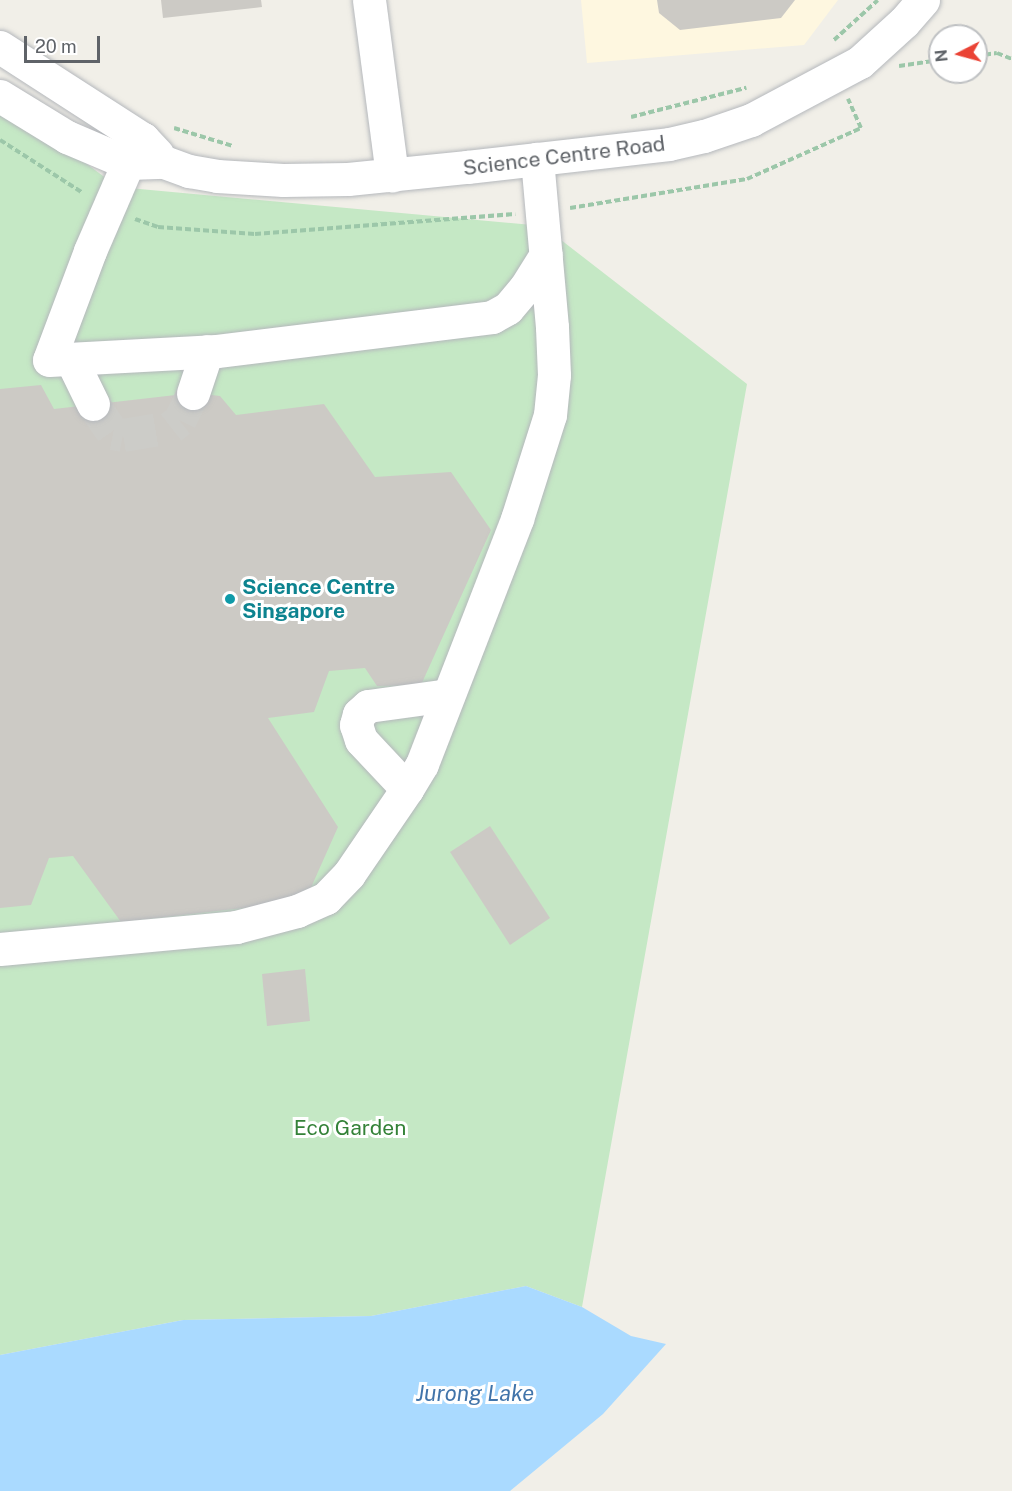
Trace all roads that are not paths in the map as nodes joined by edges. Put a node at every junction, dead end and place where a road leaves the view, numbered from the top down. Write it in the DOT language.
graph roads {
  1 [pos="369,0"];
  2 [pos="923,0"];
  3 [pos="0,47"];
  4 [pos="0,96"];
  5 [pos="150,147"];
  6 [pos="537,159"];
  7 [pos="392,175"];
  8 [pos="546,255"];
  9 [pos="207,351"];
  10 [pos="71,358"];
  11 [pos="193,393"];
  12 [pos="93,405"];
  13 [pos="448,695"];
  14 [pos="407,789"];
  15 [pos="0,948"];
  1 -- 7 [label="street"];
  2 -- 6 [label="street, Science Centre Road"];
  3 -- 5 [label="street, Science Centre Road"];
  4 -- 5 [label="street, Science Centre Road"];
  5 -- 7 [label="street, Science Centre Road"];
  5 -- 10 [label="street"];
  6 -- 7 [label="street, Science Centre Road"];
  6 -- 8 [label="street"];
  8 -- 9 [label="street"];
  8 -- 13 [label="street"];
  9 -- 10 [label="street"];
  9 -- 11 [label="street"];
  10 -- 12 [label="street"];
  13 -- 14 [label="street"];
  13 -- 14 [label="street"];
  14 -- 15 [label="street"];
}
